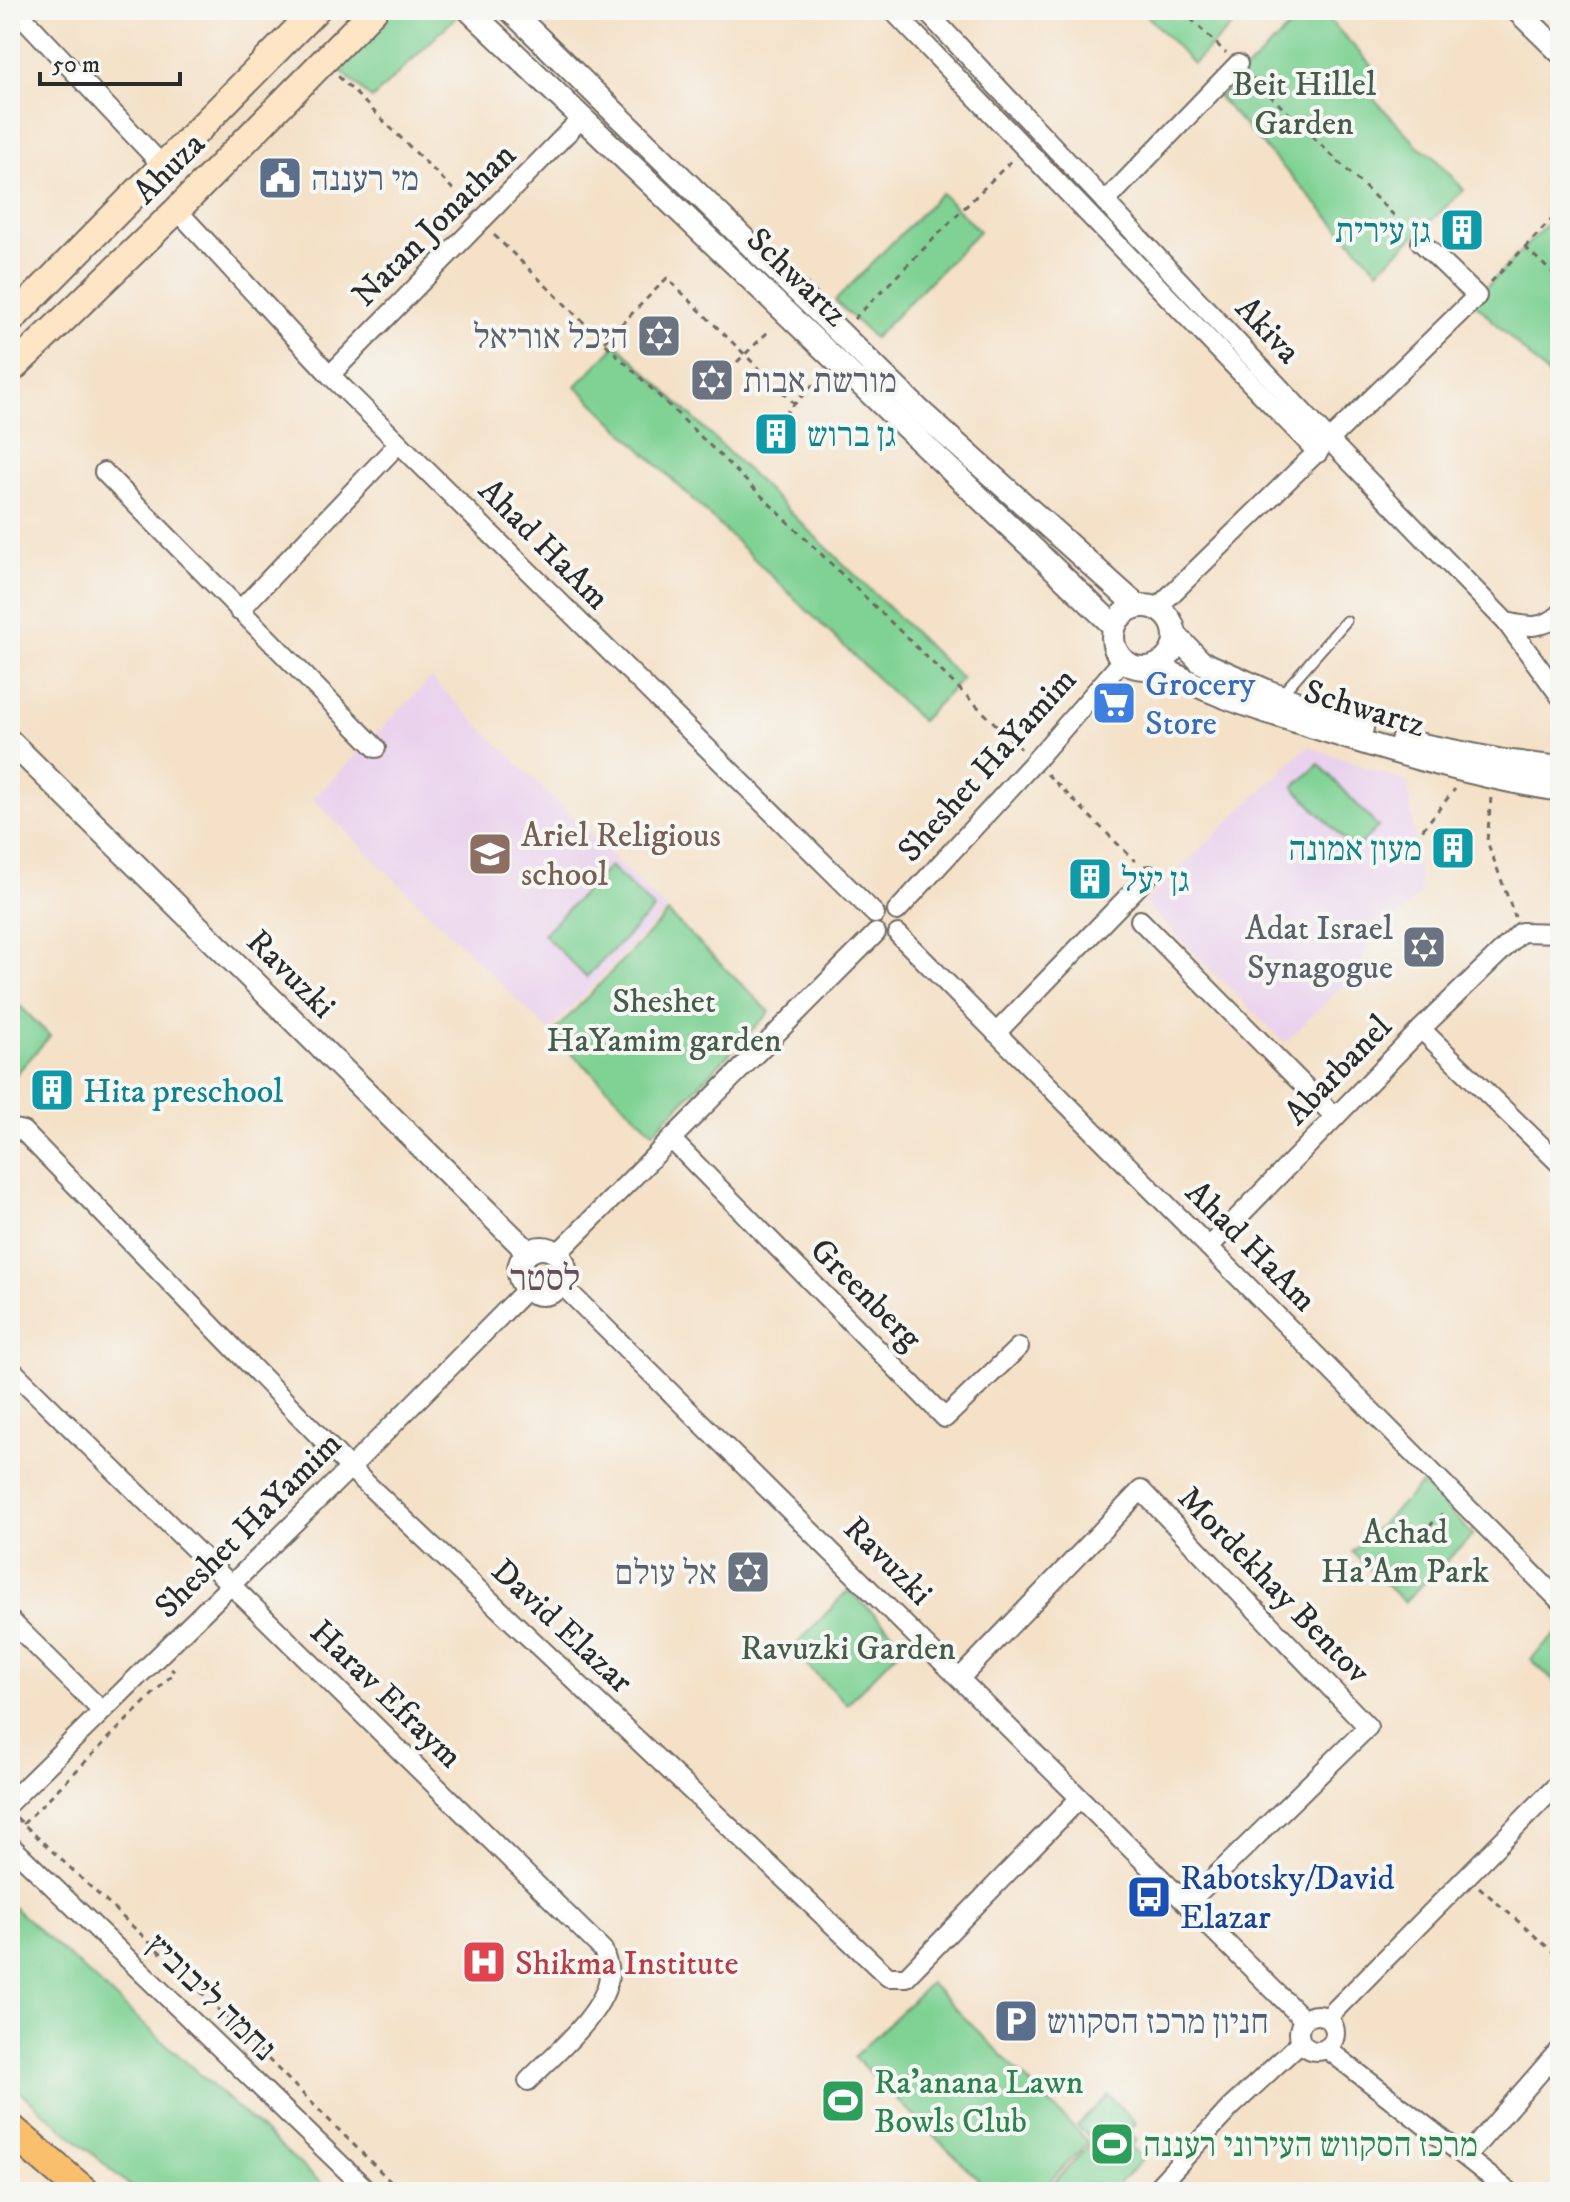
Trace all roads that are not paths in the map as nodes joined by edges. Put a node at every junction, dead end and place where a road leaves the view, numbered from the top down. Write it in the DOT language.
graph roads {
  1 [pos="12,10"];
  2 [pos="316,10"];
  3 [pos="374,10"];
  4 [pos="469,10"];
  5 [pos="510,10"];
  6 [pos="892,10"];
  7 [pos="925,10"];
  8 [pos="1517,10"];
  9 [pos="1560,52"];
  10 [pos="1238,64"];
  11 [pos="582,118"];
  12 [pos="163,166"];
  13 [pos="1105,202"];
  14 [pos="177,210"];
  15 [pos="1421,242"];
  16 [pos="10,321"];
  17 [pos="10,371"];
  18 [pos="330,375"];
  19 [pos="399,443"];
  20 [pos="1324,447"];
  21 [pos="104,472"];
  22 [pos="1147,607"];
  23 [pos="239,611"];
  24 [pos="1560,614"];
  25 [pos="1346,621"];
  26 [pos="1506,622"];
  27 [pos="1114,626"];
  28 [pos="1175,635"];
  29 [pos="1123,660"];
  30 [pos="1157,665"];
  31 [pos="1280,696"];
  32 [pos="1560,696"];
  33 [pos="10,741"];
  34 [pos="376,748"];
  35 [pos="1560,768"];
  36 [pos="1560,790"];
  37 [pos="1149,875"];
  38 [pos="897,911"];
  39 [pos="875,914"];
  40 [pos="1140,920"];
  41 [pos="876,933"];
  42 [pos="1560,933"];
  43 [pos="898,934"];
  44 [pos="1421,1029"];
  45 [pos="996,1033"];
  46 [pos="1335,1117"];
  47 [pos="10,1128"];
  48 [pos="671,1139"];
  49 [pos="1560,1164"];
  50 [pos="1209,1247"];
  51 [pos="528,1252"];
  52 [pos="557,1254"];
  53 [pos="561,1284"];
  54 [pos="527,1289"];
  55 [pos="1019,1347"];
  56 [pos="10,1368"];
  57 [pos="350,1468"];
  58 [pos="231,1585"];
  59 [pos="1560,1601"];
  60 [pos="10,1620"];
  61 [pos="960,1678"];
  62 [pos="102,1711"];
  63 [pos="1560,1782"];
  64 [pos="1546,1797"];
  65 [pos="1080,1798"];
  66 [pos="10,1802"];
  67 [pos="1560,1809"];
  68 [pos="10,1845"];
  69 [pos="1187,1904"];
  70 [pos="1327,2018"];
  71 [pos="1304,2020"];
  72 [pos="1301,2042"];
  73 [pos="1326,2048"];
  74 [pos="1560,2049"];
  75 [pos="528,2081"];
  76 [pos="10,2129"];
  77 [pos="1466,2157"];
  78 [pos="84,2192"];
  79 [pos="369,2192"];
  80 [pos="1153,2192"];
  81 [pos="1510,2192"];
  1 -- 12 [label="street"];
  2 -- 12 [label="main road, Ahuza"];
  3 -- 14 [label="main road, Ahuza"];
  4 -- 11 [label="street, Schwartz"];
  5 -- 22 [label="street, Schwartz"];
  6 -- 20 [label="street, Akiva"];
  7 -- 13 [label="street, Akiva"];
  8 -- 9 [label="street"];
  10 -- 13 [label="street"];
  11 -- 18 [label="street, Natan Jonathan"];
  11 -- 27 [label="street, Schwartz"];
  12 -- 16 [label="main road, Ahuza"];
  13 -- 20 [label="street, Akiva"];
  14 -- 17 [label="main road, Ahuza"];
  14 -- 18 [label="street, Ahad HaAm"];
  15 -- 20 [label="street"];
  18 -- 19 [label="street, Ahad HaAm"];
  19 -- 23 [label="street"];
  19 -- 39 [label="street, Ahad HaAm"];
  20 -- 22 [label="street"];
  20 -- 26 [label="street, Akiva"];
  21 -- 23 [label="street"];
  22 -- 27 [label="street"];
  22 -- 28 [label="street"];
  23 -- 34 [label="street"];
  24 -- 26 [label="street"];
  25 -- 31 [label="lane"];
  26 -- 32 [label="street, Akiva"];
  27 -- 29 [label="street"];
  28 -- 30 [label="street"];
  28 -- 31 [label="street, Schwartz"];
  29 -- 30 [label="street"];
  29 -- 38 [label="street, Sheshet HaYamim"];
  30 -- 36 [label="street, Schwartz"];
  31 -- 35 [label="street, Schwartz"];
  33 -- 51 [label="street, Ravuzki"];
  37 -- 45 [label="street"];
  38 -- 39 [label="street"];
  38 -- 43 [label="street"];
  39 -- 41 [label="street"];
  40 -- 46 [label="street"];
  41 -- 43 [label="street"];
  41 -- 48 [label="street"];
  42 -- 44 [label="street, Abarbanel"];
  43 -- 45 [label="street, Ahad HaAm"];
  44 -- 46 [label="street, Abarbanel"];
  44 -- 49 [label="street"];
  45 -- 50 [label="street, Ahad HaAm"];
  46 -- 50 [label="street, Abarbanel"];
  47 -- 57 [label="street, David Elazar"];
  48 -- 52 [label="street"];
  48 -- 55 [label="street, Greenberg"];
  50 -- 59 [label="street, Ahad HaAm"];
  51 -- 52 [label="street"];
  51 -- 54 [label="street"];
  52 -- 53 [label="street"];
  53 -- 54 [label="street"];
  53 -- 61 [label="street, Ravuzki"];
  54 -- 57 [label="street, Sheshet HaYamim"];
  56 -- 58 [label="street, Harav Efraym"];
  57 -- 58 [label="street, Sheshet HaYamim"];
  57 -- 65 [label="street, David Elazar"];
  58 -- 62 [label="street, Sheshet HaYamim"];
  58 -- 75 [label="street, Harav Efraym"];
  60 -- 62 [label="street"];
  61 -- 65 [label="street, Ravuzki"];
  61 -- 69 [label="street, Mordekhay Bentov"];
  62 -- 66 [label="street, Sheshet HaYamim"];
  63 -- 64 [label="street"];
  64 -- 67 [label="street"];
  64 -- 70 [label="street"];
  65 -- 69 [label="street, Ravuzki"];
  68 -- 79 [label="street, נחמה ליבוביץ"];
  69 -- 71 [label="street, Ravuzki"];
  70 -- 71 [label="street"];
  70 -- 73 [label="street"];
  71 -- 72 [label="street"];
  72 -- 73 [label="street"];
  72 -- 80 [label="street"];
  73 -- 77 [label="street"];
  74 -- 77 [label="street"];
  76 -- 78 [label="highway"];
  77 -- 81 [label="street"];
}
